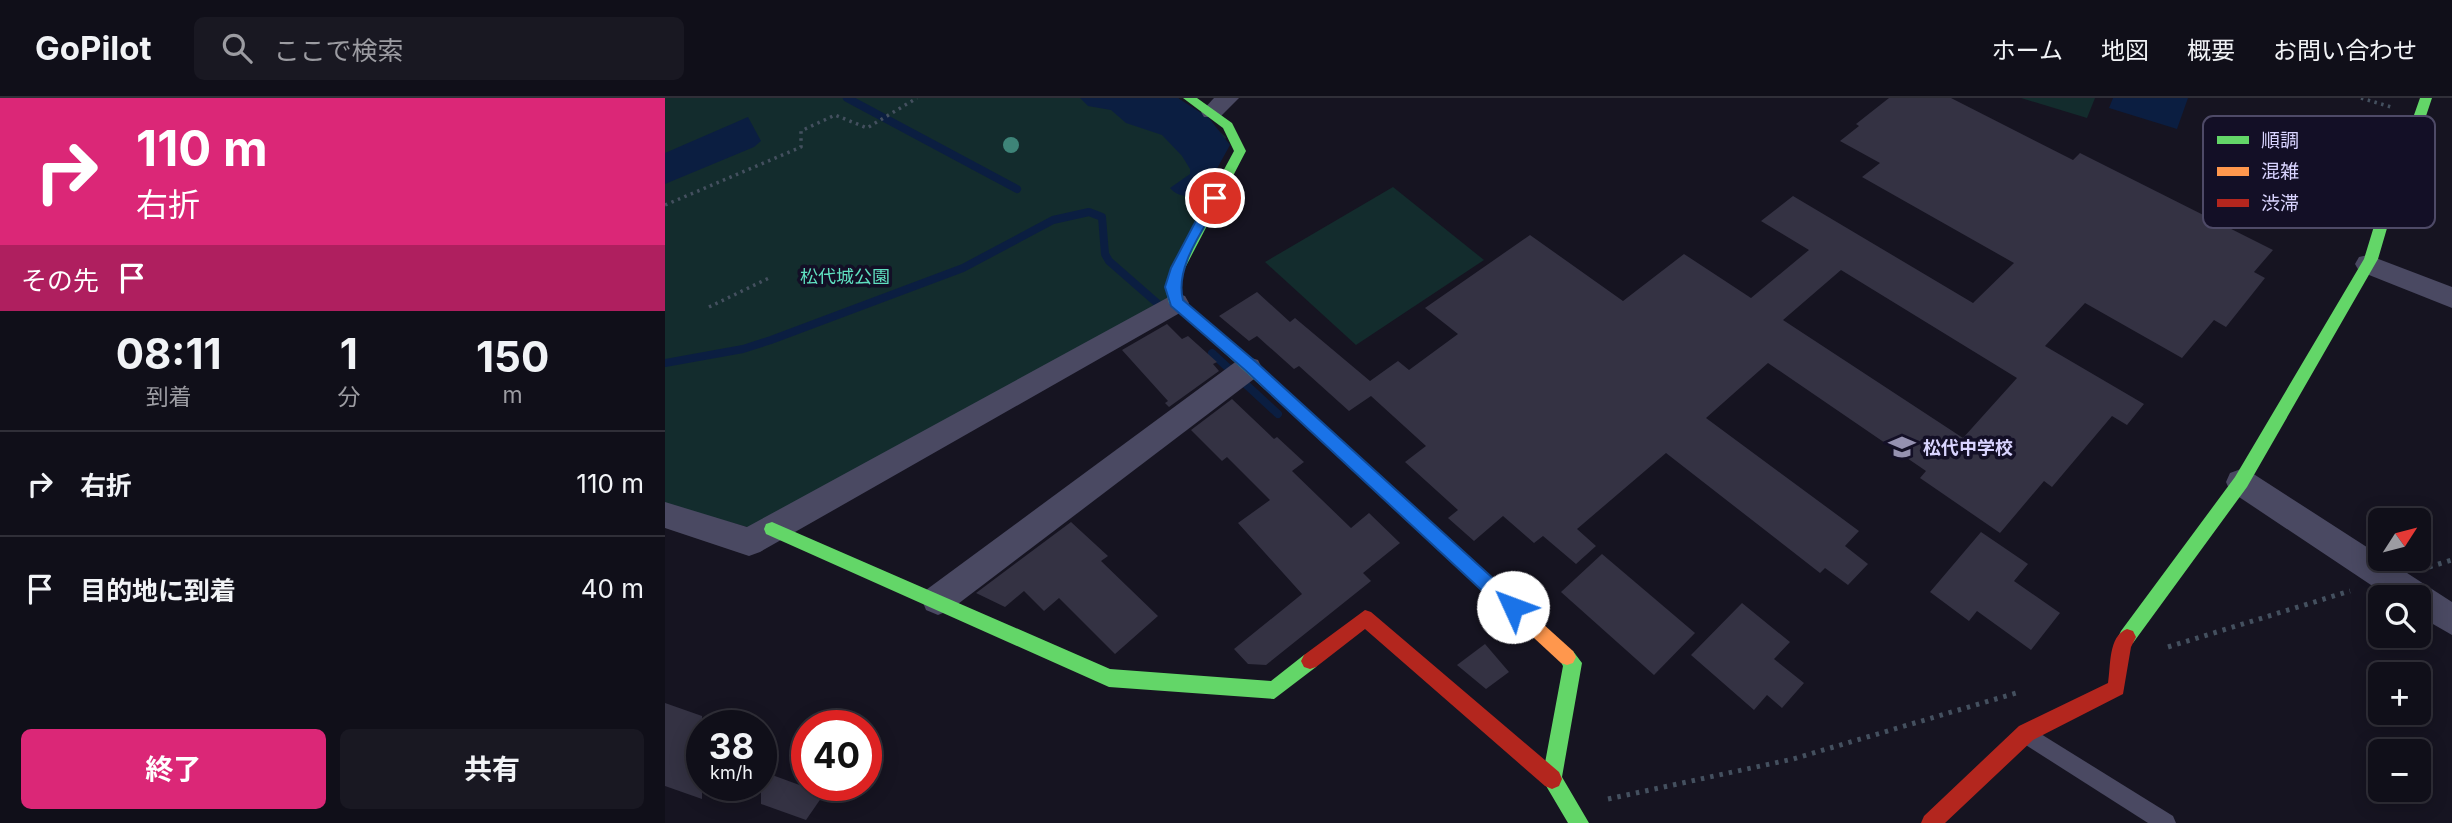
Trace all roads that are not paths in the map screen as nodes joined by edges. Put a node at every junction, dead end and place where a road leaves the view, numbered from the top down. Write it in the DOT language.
graph roads {
  1 [pos="1189,98"];
  2 [pos="2426,98"];
  3 [pos="1220,105"];
  4 [pos="2420,116"];
  5 [pos="2379,228"];
  6 [pos="2368,264"];
  7 [pos="2452,298"];
  8 [pos="1176,303"];
  9 [pos="1249,367"];
  10 [pos="2241,482"];
  11 [pos="665,515"];
  12 [pos="772,529"];
  13 [pos="2399,585"];
  14 [pos="938,600"];
  15 [pos="2431,606"];
  16 [pos="2452,620"];
  17 [pos="2026,733"];
  18 [pos="1552,779"];
  19 [pos="1579,823"];
  20 [pos="1931,823"];
  21 [pos="2166,823"];
  1 -- 3 [label="street"];
  2 -- 4 [label="street"];
  3 -- 8 [label="street"];
  5 -- 6 [label="street"];
  6 -- 7 [label="street"];
  6 -- 10 [label="street"];
  8 -- 9 [label="street"];
  8 -- 12 [label="street"];
  9 -- 14 [label="street"];
  9 -- 18 [label="street"];
  10 -- 13 [label="street"];
  10 -- 17 [label="street"];
  11 -- 12 [label="street"];
  12 -- 14 [label="street"];
  14 -- 18 [label="street"];
  15 -- 16 [label="street"];
  17 -- 20 [label="street"];
  17 -- 21 [label="lane"];
  18 -- 19 [label="street"];
}
